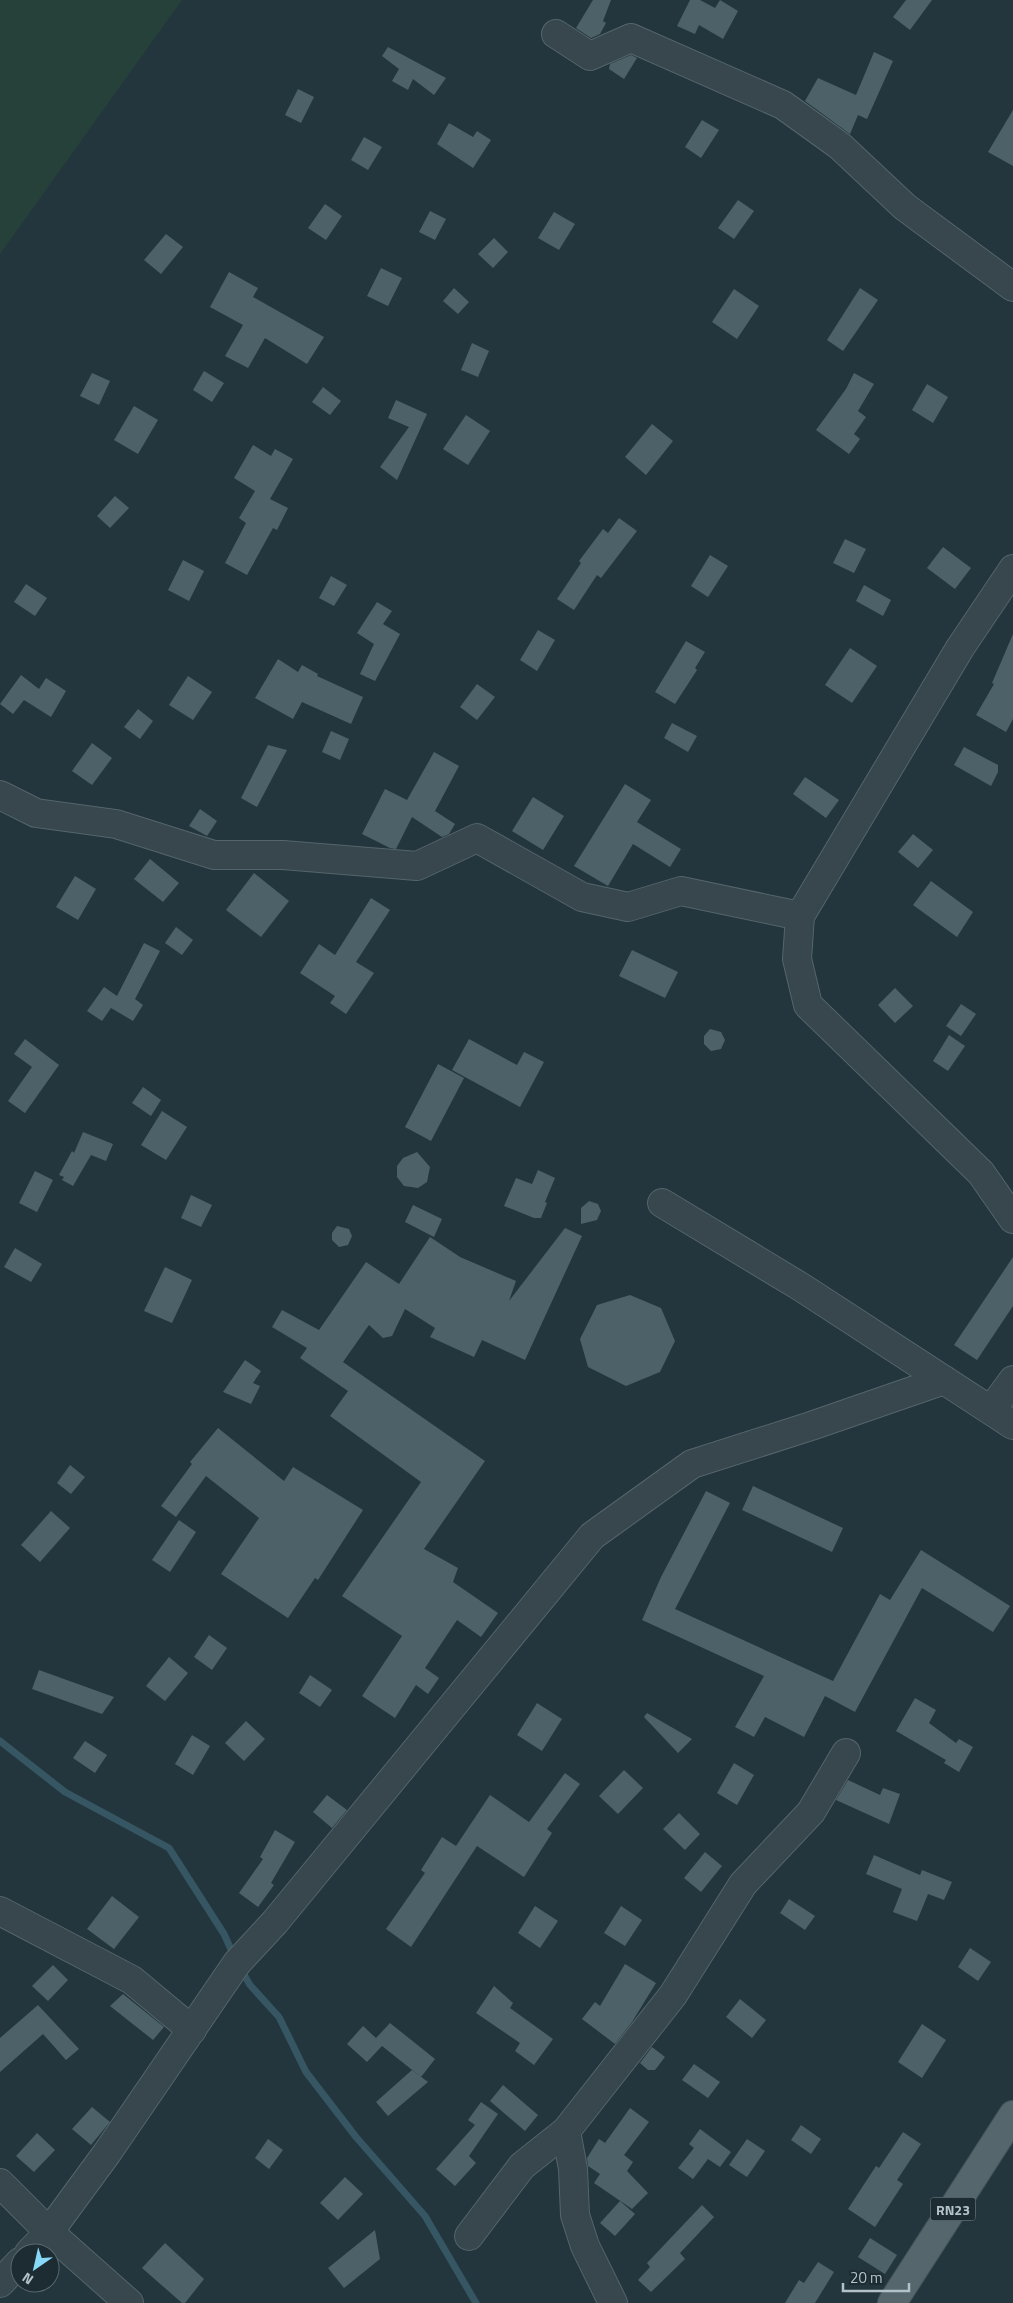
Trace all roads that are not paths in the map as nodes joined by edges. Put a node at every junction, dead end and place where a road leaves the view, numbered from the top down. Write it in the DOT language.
graph roads {
  1 [pos="556,34"];
  2 [pos="1013,287"];
  3 [pos="1013,569"];
  4 [pos="0,795"];
  5 [pos="800,916"];
  6 [pos="662,1203"];
  7 [pos="1013,1219"];
  8 [pos="944,1380"];
  9 [pos="1013,1380"];
  10 [pos="991,1410"];
  11 [pos="1013,1425"];
  12 [pos="846,1753"];
  13 [pos="0,1911"];
  14 [pos="192,2030"];
  15 [pos="1013,2115"];
  16 [pos="566,2131"];
  17 [pos="0,2183"];
  18 [pos="49,2232"];
  19 [pos="469,2236"];
  20 [pos="39,2243"];
  21 [pos="10,2272"];
  22 [pos="0,2283"];
  23 [pos="129,2303"];
  24 [pos="613,2303"];
  25 [pos="892,2303"];
  1 -- 2 [label="street"];
  3 -- 5 [label="street"];
  4 -- 5 [label="street"];
  5 -- 7 [label="street"];
  6 -- 8 [label="street"];
  8 -- 10 [label="street"];
  8 -- 14 [label="street"];
  9 -- 10 [label="street"];
  10 -- 11 [label="street"];
  12 -- 16 [label="street"];
  13 -- 14 [label="street"];
  14 -- 18 [label="street"];
  15 -- 25 [label="main road, RN23"];
  16 -- 19 [label="street"];
  16 -- 24 [label="street"];
  17 -- 18 [label="street"];
  18 -- 20 [label="street"];
  18 -- 23 [label="street"];
  21 -- 22 [label="street"];
}
